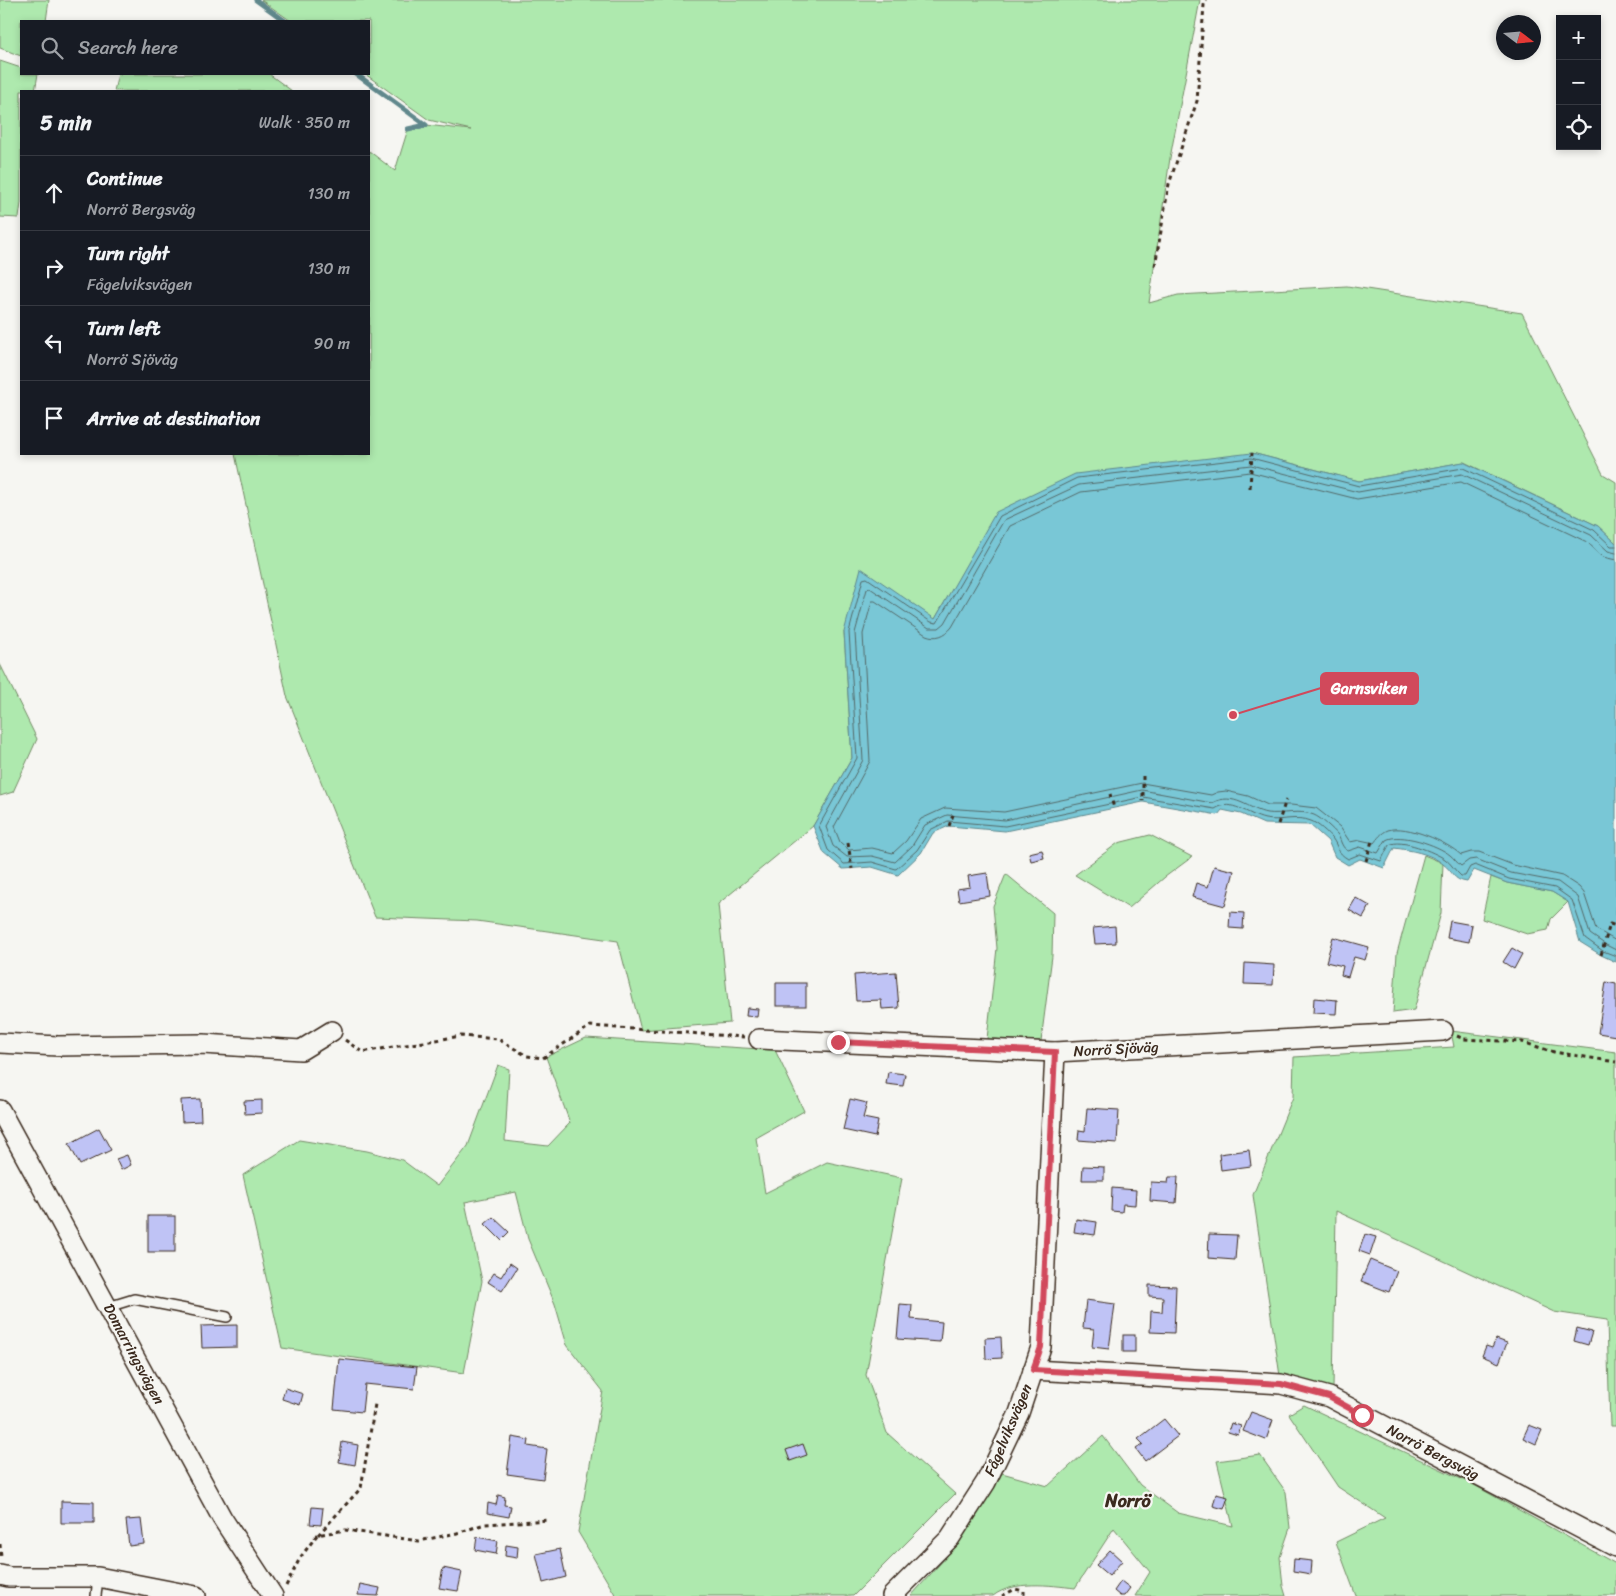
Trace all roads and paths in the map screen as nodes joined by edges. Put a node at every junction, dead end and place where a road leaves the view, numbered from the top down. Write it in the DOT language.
graph roads {
  1 [pos="1206,0"];
  2 [pos="1155,266"];
  3 [pos="1252,453"];
  4 [pos="1250,488"];
  5 [pos="1143,776"];
  6 [pos="1110,794"];
  7 [pos="1286,800"];
  8 [pos="1143,802"];
  9 [pos="1114,808"];
  10 [pos="954,812"];
  11 [pos="1278,824"];
  12 [pos="949,826"];
  13 [pos="1372,841"];
  14 [pos="848,843"];
  15 [pos="1366,861"];
  16 [pos="852,869"];
  17 [pos="1616,926"];
  18 [pos="1601,955"];
  19 [pos="332,1031"];
  20 [pos="1443,1032"];
  21 [pos="759,1039"];
  22 [pos="0,1043"];
  23 [pos="1055,1052"];
  24 [pos="1616,1062"];
  25 [pos="0,1110"];
  26 [pos="108,1307"];
  27 [pos="227,1317"];
  28 [pos="1033,1370"];
  29 [pos="375,1404"];
  30 [pos="548,1520"];
  31 [pos="317,1535"];
  32 [pos="1616,1547"];
  33 [pos="0,1575"];
  34 [pos="98,1576"];
  35 [pos="279,1592"];
  36 [pos="96,1596"];
  37 [pos="196,1596"];
  38 [pos="892,1596"];
  39 [pos="1002,1596"];
  40 [pos="1024,1596"];
  1 -- 2 [label="path"];
  3 -- 4 [label="path"];
  5 -- 8 [label="path"];
  6 -- 9 [label="path"];
  7 -- 11 [label="path"];
  10 -- 12 [label="path"];
  13 -- 15 [label="path"];
  14 -- 16 [label="path"];
  17 -- 18 [label="path"];
  19 -- 21 [label="path"];
  19 -- 22 [label="street"];
  20 -- 23 [label="street, Norrö Sjöväg"];
  20 -- 24 [label="path"];
  21 -- 23 [label="street, Norrö Sjöväg"];
  23 -- 28 [label="street, Fågelviksvägen"];
  25 -- 26 [label="street, Domarringsvägen"];
  26 -- 27 [label="lane"];
  26 -- 35 [label="street, Domarringsvägen"];
  28 -- 32 [label="street, Norrö Bergsväg"];
  28 -- 38 [label="street, Fågelviksvägen"];
  29 -- 31 [label="path"];
  30 -- 31 [label="path"];
  31 -- 35 [label="path"];
  33 -- 34 [label="street"];
  34 -- 36 [label="lane"];
  34 -- 37 [label="street"];
  39 -- 40 [label="path"];
}
